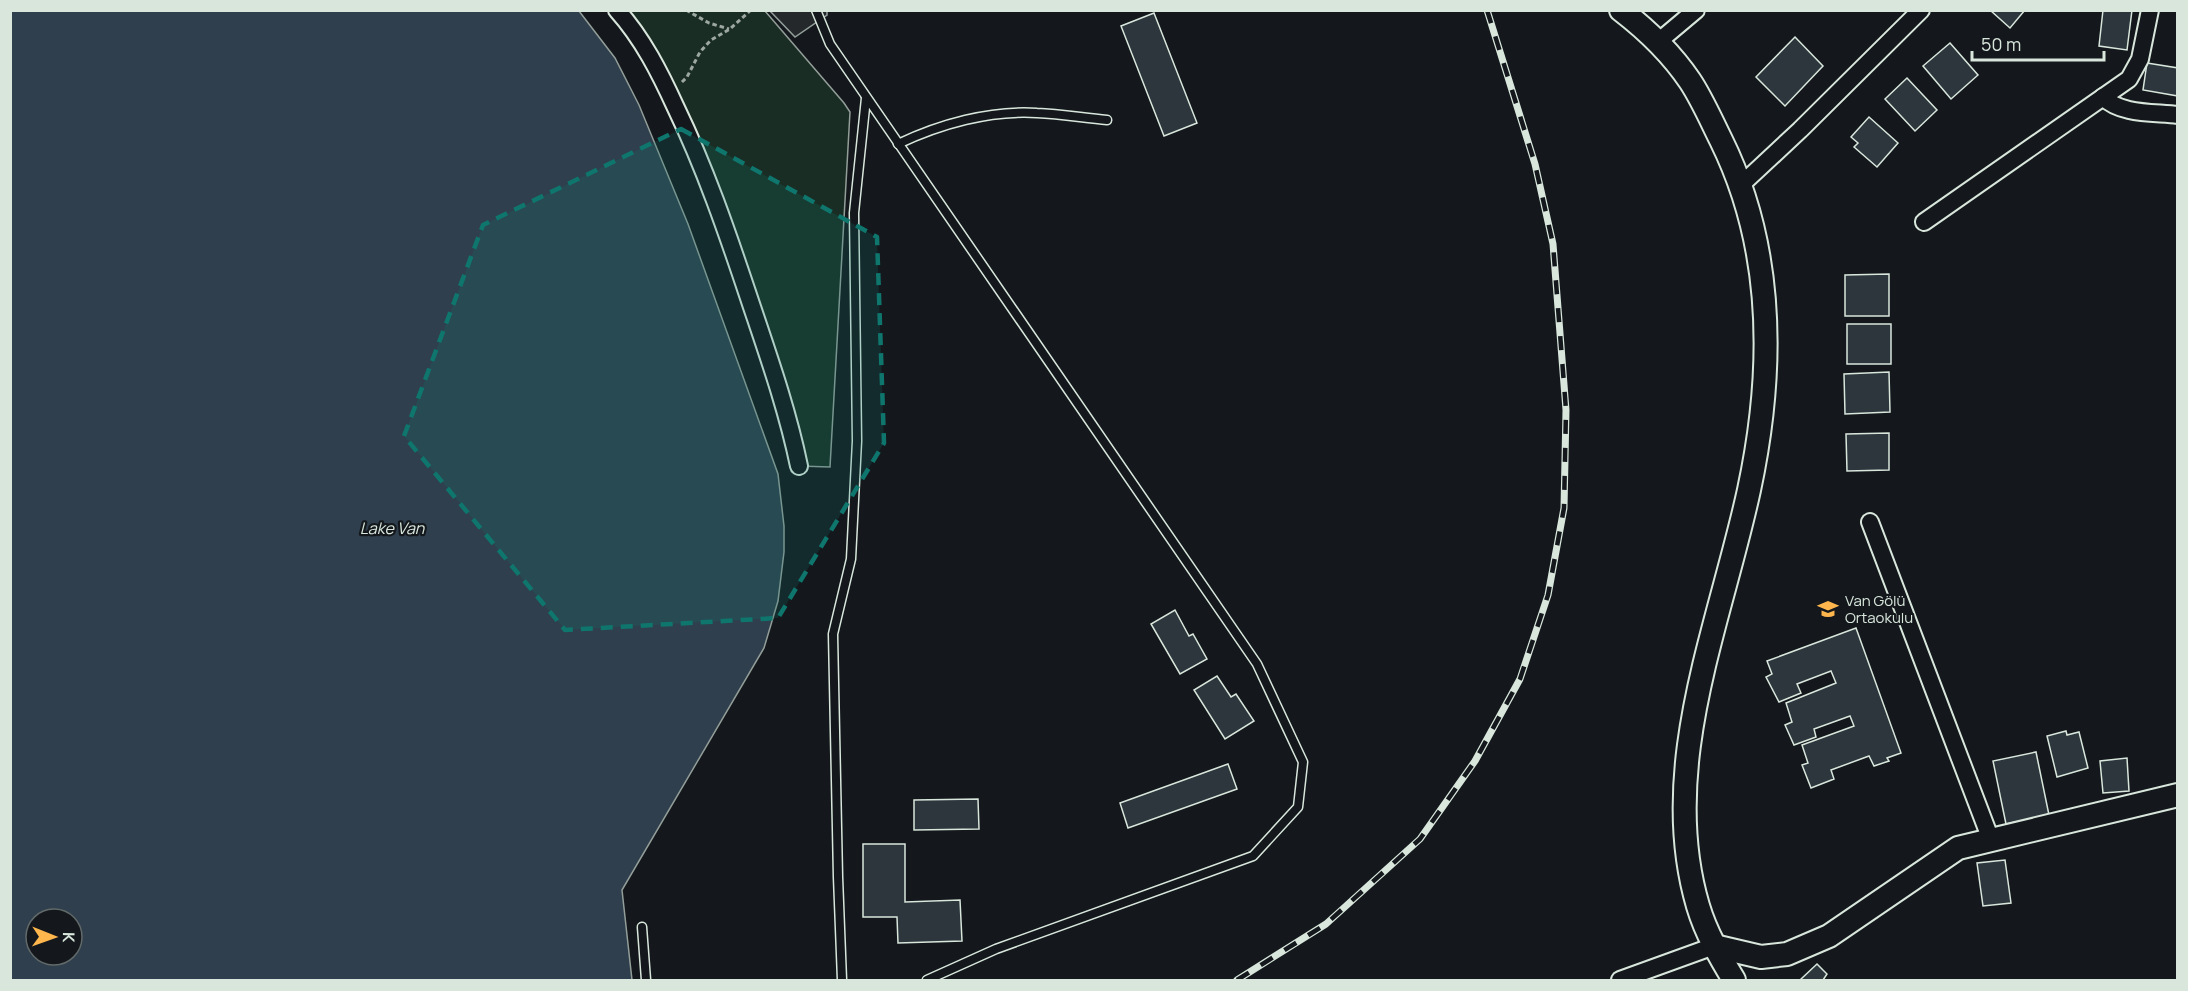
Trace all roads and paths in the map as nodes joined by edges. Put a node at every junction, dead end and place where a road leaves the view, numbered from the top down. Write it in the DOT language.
graph roads {
  1 [pos="617,10"];
  2 [pos="686,10"];
  3 [pos="751,10"];
  4 [pos="816,10"];
  5 [pos="1621,10"];
  6 [pos="1696,10"];
  7 [pos="1921,10"];
  8 [pos="2150,10"];
  9 [pos="730,29"];
  10 [pos="1658,42"];
  11 [pos="665,85"];
  12 [pos="2103,97"];
  13 [pos="867,98"];
  14 [pos="2178,115"];
  15 [pos="1107,120"];
  16 [pos="898,144"];
  17 [pos="1741,185"];
  18 [pos="1924,222"];
  19 [pos="799,466"];
  20 [pos="1870,522"];
  21 [pos="2178,795"];
  22 [pos="1990,840"];
  23 [pos="642,927"];
  24 [pos="1714,946"];
  25 [pos="646,981"];
  26 [pos="842,981"];
  27 [pos="927,981"];
  28 [pos="1620,981"];
  29 [pos="1734,981"];
  1 -- 11 [label="street"];
  2 -- 9 [label="path"];
  3 -- 9 [label="path"];
  4 -- 13 [label="lane"];
  5 -- 10 [label="street"];
  6 -- 10 [label="street"];
  7 -- 17 [label="street"];
  8 -- 12 [label="street"];
  9 -- 11 [label="path"];
  10 -- 17 [label="street"];
  11 -- 19 [label="street"];
  12 -- 14 [label="street"];
  12 -- 18 [label="street"];
  13 -- 16 [label="lane"];
  13 -- 26 [label="lane"];
  15 -- 16 [label="lane"];
  16 -- 27 [label="lane"];
  17 -- 24 [label="street"];
  20 -- 22 [label="street"];
  21 -- 22 [label="street"];
  22 -- 24 [label="street"];
  23 -- 25 [label="lane"];
  24 -- 28 [label="street"];
  24 -- 29 [label="street"];
}
